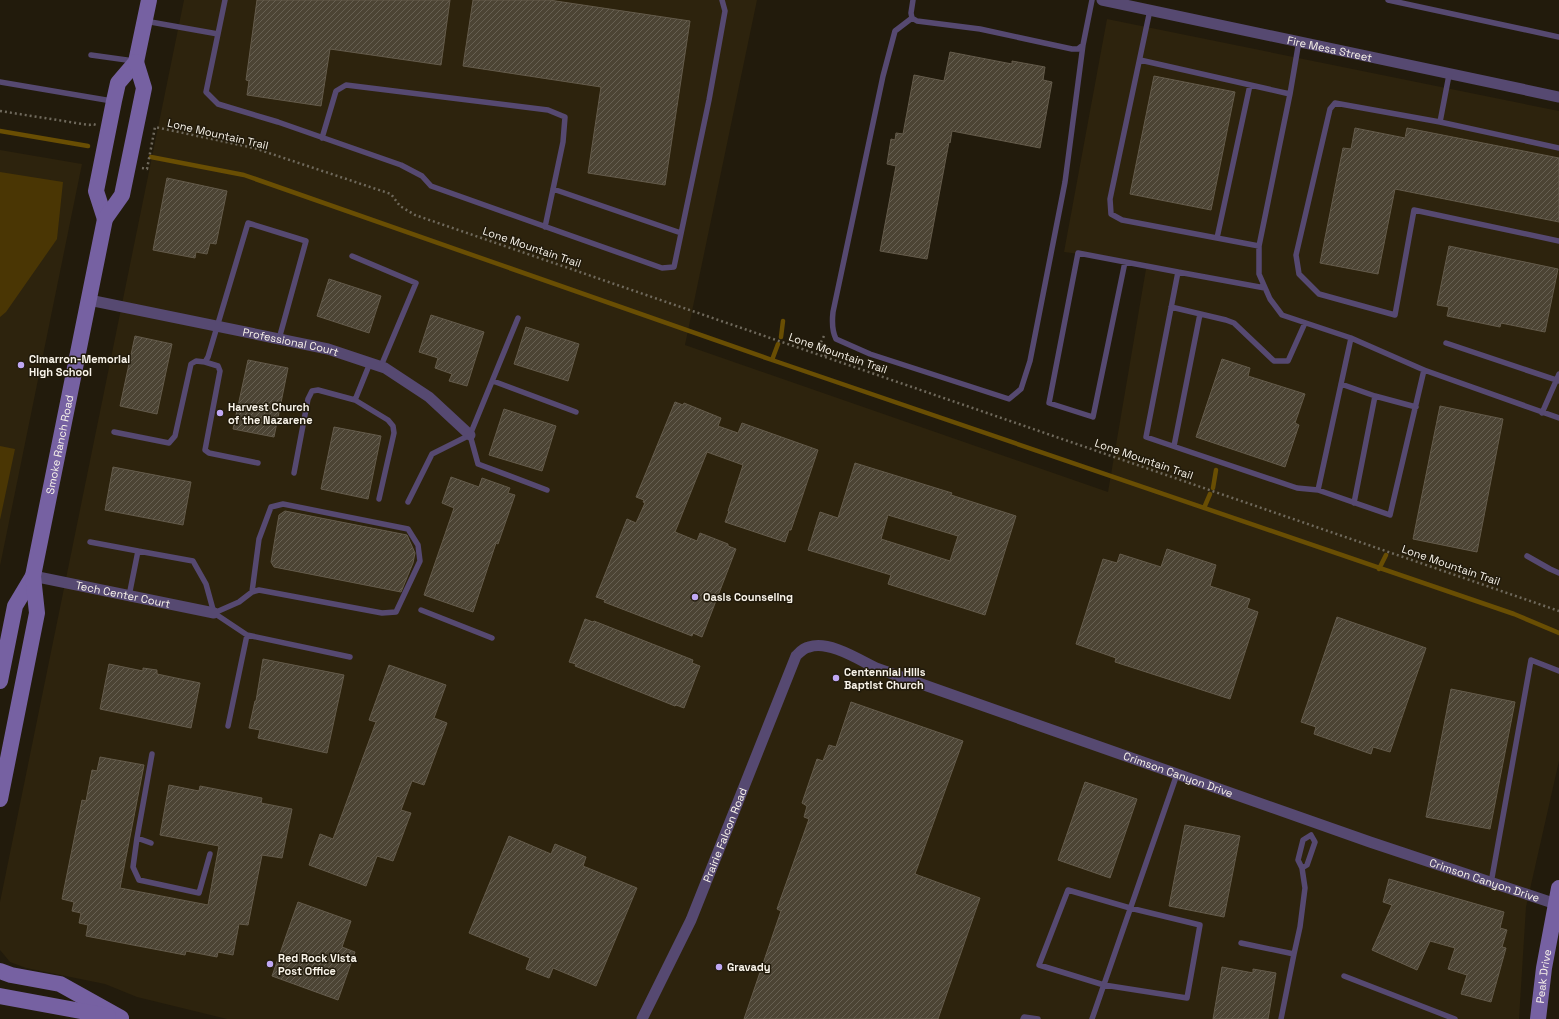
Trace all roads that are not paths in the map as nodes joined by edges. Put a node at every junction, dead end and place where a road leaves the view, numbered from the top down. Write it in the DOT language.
graph roads {
  1 [pos="149,0"];
  2 [pos="225,0"];
  3 [pos="722,0"];
  4 [pos="913,0"];
  5 [pos="1092,0"];
  6 [pos="1102,0"];
  7 [pos="1388,0"];
  8 [pos="1150,10"];
  9 [pos="912,18"];
  10 [pos="145,21"];
  11 [pos="218,34"];
  12 [pos="1559,37"];
  13 [pos="1299,41"];
  14 [pos="1084,46"];
  15 [pos="91,55"];
  16 [pos="1140,60"];
  17 [pos="136,62"];
  18 [pos="1449,75"];
  19 [pos="0,82"];
  20 [pos="1250,85"];
  21 [pos="1290,94"];
  22 [pos="1559,97"];
  23 [pos="114,101"];
  24 [pos="1440,122"];
  25 [pos="322,138"];
  26 [pos="1559,148"];
  27 [pos="553,189"];
  28 [pos="105,219"];
  29 [pos="545,227"];
  30 [pos="681,233"];
  31 [pos="1217,238"];
  32 [pos="1559,241"];
  33 [pos="1259,246"];
  34 [pos="352,256"];
  35 [pos="1124,262"];
  36 [pos="1178,272"];
  37 [pos="1265,288"];
  38 [pos="89,300"];
  39 [pos="1171,307"];
  40 [pos="1200,314"];
  41 [pos="518,318"];
  42 [pos="1305,323"];
  43 [pos="216,326"];
  44 [pos="1351,338"];
  45 [pos="279,339"];
  46 [pos="1446,343"];
  47 [pos="205,362"];
  48 [pos="370,363"];
  49 [pos="381,366"];
  50 [pos="1424,370"];
  51 [pos="1559,374"];
  52 [pos="493,381"];
  53 [pos="1558,381"];
  54 [pos="1341,384"];
  55 [pos="1375,396"];
  56 [pos="355,400"];
  57 [pos="1416,407"];
  58 [pos="576,412"];
  59 [pos="1542,413"];
  60 [pos="1559,418"];
  61 [pos="114,432"];
  62 [pos="470,435"];
  63 [pos="1174,446"];
  64 [pos="258,463"];
  65 [pos="294,473"];
  66 [pos="547,490"];
  67 [pos="1318,490"];
  68 [pos="379,499"];
  69 [pos="408,502"];
  70 [pos="1354,503"];
  71 [pos="90,542"];
  72 [pos="138,551"];
  73 [pos="1527,556"];
  74 [pos="1559,572"];
  75 [pos="33,576"];
  76 [pos="252,592"];
  77 [pos="129,596"];
  78 [pos="421,610"];
  79 [pos="214,613"];
  80 [pos="247,635"];
  81 [pos="492,638"];
  82 [pos="802,650"];
  83 [pos="350,657"];
  84 [pos="1559,671"];
  85 [pos="0,680"];
  86 [pos="228,726"];
  87 [pos="152,754"];
  88 [pos="1177,774"];
  89 [pos="0,799"];
  90 [pos="1315,823"];
  91 [pos="1311,835"];
  92 [pos="137,838"];
  93 [pos="151,842"];
  94 [pos="210,854"];
  95 [pos="1302,868"];
  96 [pos="1491,883"];
  97 [pos="1559,888"];
  98 [pos="1556,904"];
  99 [pos="1130,908"];
  100 [pos="1242,943"];
  101 [pos="1294,954"];
  102 [pos="0,971"];
  103 [pos="1344,976"];
  104 [pos="1104,985"];
  105 [pos="0,996"];
  106 [pos="123,1019"];
  107 [pos="642,1019"];
  108 [pos="1023,1019"];
  109 [pos="1038,1019"];
  110 [pos="1092,1019"];
  111 [pos="1281,1019"];
  112 [pos="1455,1019"];
  113 [pos="1538,1019"];
  1 -- 10 [label="main road, Smoke Ranch Road"];
  2 -- 11 [label="lane"];
  3 -- 30 [label="lane"];
  4 -- 9 [label="lane"];
  5 -- 14 [label="lane"];
  6 -- 8 [label="street, Fire Mesa Street"];
  7 -- 12 [label="lane"];
  8 -- 13 [label="street, Fire Mesa Street"];
  8 -- 16 [label="lane"];
  9 -- 14 [label="lane"];
  9 -- 14 [label="lane"];
  10 -- 11 [label="lane"];
  10 -- 17 [label="main road, Smoke Ranch Road"];
  11 -- 25 [label="lane"];
  13 -- 18 [label="street, Fire Mesa Street"];
  13 -- 21 [label="lane"];
  15 -- 17 [label="lane"];
  16 -- 20 [label="lane"];
  16 -- 31 [label="lane"];
  17 -- 23 [label="main road, Smoke Ranch Road"];
  17 -- 28 [label="main road, Smoke Ranch Road"];
  18 -- 22 [label="street, Fire Mesa Street"];
  18 -- 24 [label="lane"];
  19 -- 23 [label="lane"];
  20 -- 21 [label="lane"];
  20 -- 31 [label="lane"];
  21 -- 33 [label="lane"];
  23 -- 28 [label="main road, Smoke Ranch Road"];
  24 -- 26 [label="lane"];
  24 -- 32 [label="lane"];
  25 -- 27 [label="lane"];
  25 -- 29 [label="lane"];
  27 -- 29 [label="lane"];
  27 -- 30 [label="lane"];
  28 -- 38 [label="main road, Smoke Ranch Road"];
  29 -- 30 [label="lane"];
  31 -- 33 [label="lane"];
  33 -- 37 [label="lane"];
  34 -- 49 [label="lane"];
  35 -- 35 [label="lane"];
  35 -- 36 [label="lane"];
  36 -- 37 [label="lane"];
  36 -- 39 [label="lane"];
  37 -- 42 [label="lane"];
  38 -- 43 [label="street, Professional Court"];
  38 -- 75 [label="main road, Smoke Ranch Road"];
  39 -- 40 [label="lane"];
  39 -- 63 [label="lane"];
  40 -- 42 [label="lane"];
  40 -- 63 [label="lane"];
  41 -- 52 [label="lane"];
  42 -- 44 [label="lane"];
  43 -- 45 [label="street, Professional Court"];
  43 -- 45 [label="lane"];
  43 -- 47 [label="lane"];
  44 -- 50 [label="lane"];
  44 -- 54 [label="lane"];
  45 -- 48 [label="street, Professional Court"];
  46 -- 53 [label="lane"];
  47 -- 61 [label="lane"];
  47 -- 64 [label="lane"];
  48 -- 49 [label="street, Professional Court"];
  48 -- 56 [label="lane"];
  49 -- 62 [label="street, Professional Court"];
  50 -- 57 [label="lane"];
  50 -- 59 [label="lane"];
  51 -- 53 [label="lane"];
  52 -- 58 [label="lane"];
  52 -- 62 [label="lane"];
  53 -- 59 [label="lane"];
  54 -- 55 [label="lane"];
  54 -- 67 [label="lane"];
  55 -- 57 [label="lane"];
  55 -- 70 [label="lane"];
  56 -- 65 [label="lane"];
  56 -- 68 [label="lane"];
  57 -- 70 [label="lane"];
  59 -- 60 [label="lane"];
  62 -- 66 [label="lane"];
  62 -- 69 [label="lane"];
  63 -- 67 [label="lane"];
  67 -- 70 [label="lane"];
  71 -- 72 [label="lane"];
  72 -- 77 [label="lane"];
  72 -- 79 [label="lane"];
  73 -- 74 [label="lane"];
  75 -- 77 [label="street, Tech Center Court"];
  75 -- 85 [label="main road, Smoke Ranch Road"];
  75 -- 89 [label="main road, Smoke Ranch Road"];
  76 -- 76 [label="lane"];
  76 -- 79 [label="lane"];
  77 -- 79 [label="street, Tech Center Court"];
  78 -- 81 [label="lane"];
  79 -- 80 [label="lane"];
  80 -- 83 [label="lane"];
  80 -- 86 [label="lane"];
  82 -- 88 [label="street, Crimson Canyon Drive"];
  82 -- 107 [label="street, Prairie Falcon Road"];
  84 -- 96 [label="lane"];
  87 -- 92 [label="lane"];
  88 -- 90 [label="street, Crimson Canyon Drive"];
  88 -- 99 [label="lane"];
  90 -- 91 [label="lane"];
  90 -- 96 [label="street, Crimson Canyon Drive"];
  91 -- 95 [label="lane"];
  91 -- 95 [label="lane"];
  92 -- 93 [label="lane"];
  92 -- 94 [label="lane"];
  95 -- 101 [label="lane"];
  96 -- 98 [label="street, Crimson Canyon Drive"];
  97 -- 98 [label="main road, Peak Drive"];
  98 -- 113 [label="main road, Peak Drive"];
  99 -- 104 [label="lane"];
  99 -- 104 [label="lane"];
  99 -- 104 [label="lane"];
  100 -- 101 [label="lane"];
  101 -- 111 [label="lane"];
  102 -- 106 [label="main road"];
  103 -- 112 [label="lane"];
  104 -- 110 [label="lane"];
  105 -- 106 [label="main road"];
  108 -- 109 [label="lane"];
}
